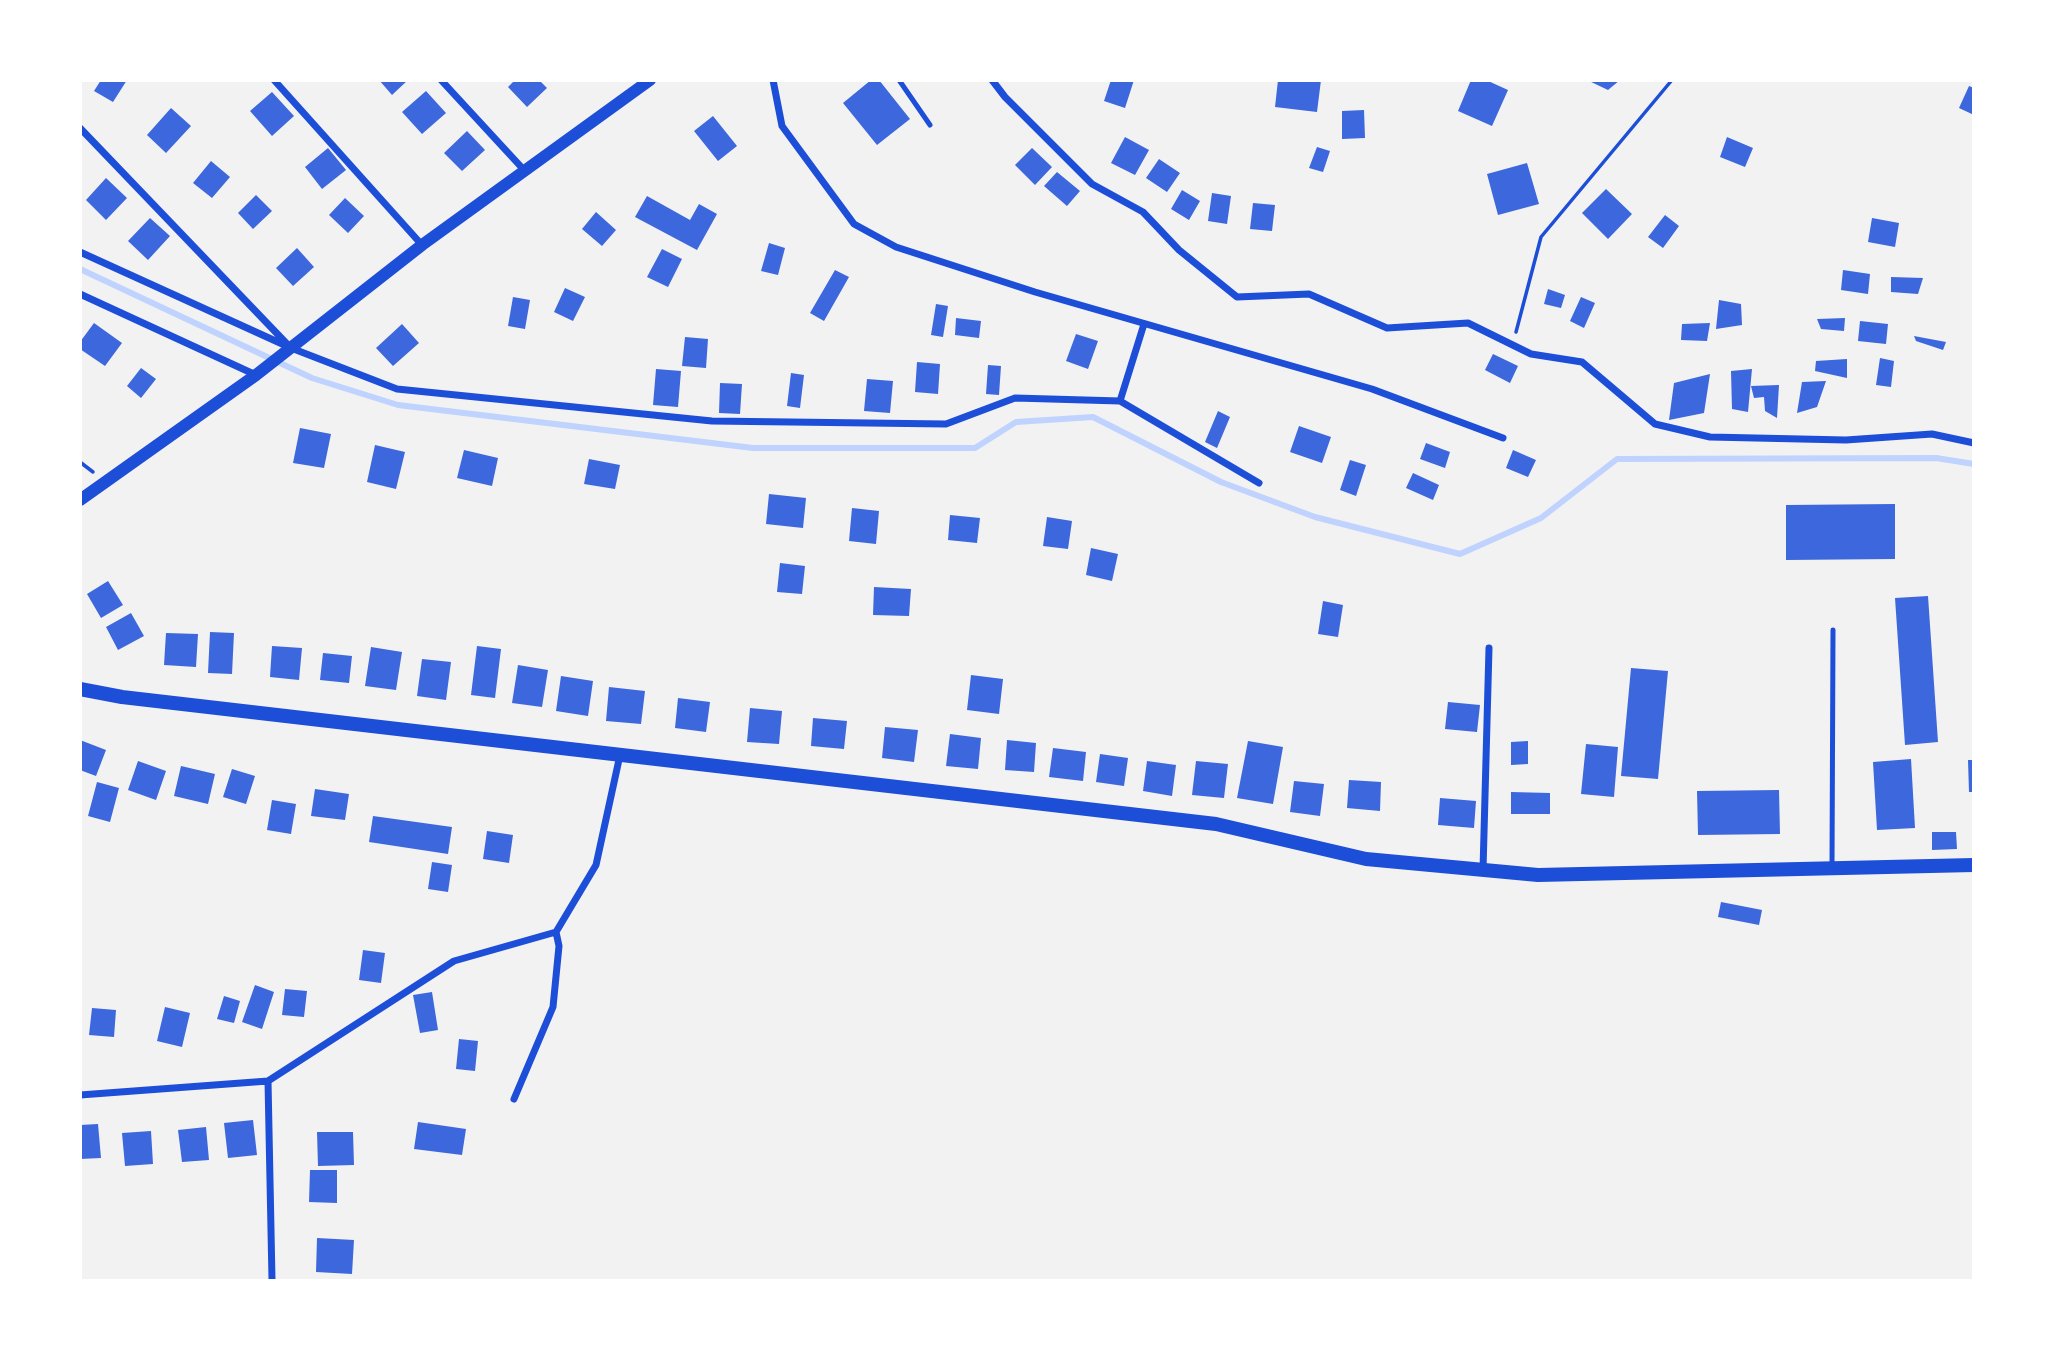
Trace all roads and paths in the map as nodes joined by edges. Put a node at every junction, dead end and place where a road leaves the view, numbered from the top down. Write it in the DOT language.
graph roads {
  1 [pos="274,80"];
  2 [pos="441,80"];
  3 [pos="650,80"];
  4 [pos="774,80"];
  5 [pos="899,80"];
  6 [pos="992,80"];
  7 [pos="1672,80"];
  8 [pos="930,125"];
  9 [pos="80,128"];
  10 [pos="524,170"];
  11 [pos="422,245"];
  12 [pos="80,252"];
  13 [pos="80,294"];
  14 [pos="1144,324"];
  15 [pos="1513,345"];
  16 [pos="291,348"];
  17 [pos="256,375"];
  18 [pos="1120,401"];
  19 [pos="1503,438"];
  20 [pos="1973,443"];
  21 [pos="1259,483"];
  22 [pos="80,500"];
  23 [pos="1833,630"];
  24 [pos="1489,648"];
  25 [pos="80,689"];
  26 [pos="620,755"];
  27 [pos="1973,865"];
  28 [pos="1832,868"];
  29 [pos="1483,870"];
  30 [pos="556,932"];
  31 [pos="268,1081"];
  32 [pos="80,1095"];
  33 [pos="514,1099"];
  34 [pos="272,1280"];
  1 -- 11 [label="street"];
  2 -- 10 [label="street"];
  3 -- 10 [label="street"];
  4 -- 14 [label="street"];
  5 -- 8 [label="lane"];
  6 -- 15 [label="street"];
  7 -- 15 [label="path"];
  9 -- 16 [label="street"];
  10 -- 11 [label="street"];
  11 -- 16 [label="street"];
  12 -- 16 [label="street"];
  13 -- 17 [label="street"];
  14 -- 18 [label="street"];
  14 -- 19 [label="street"];
  15 -- 20 [label="street"];
  16 -- 17 [label="street"];
  16 -- 18 [label="street"];
  17 -- 22 [label="street"];
  18 -- 21 [label="street"];
  23 -- 28 [label="lane"];
  24 -- 29 [label="street"];
  25 -- 26 [label="main road"];
  26 -- 29 [label="main road"];
  26 -- 30 [label="street"];
  27 -- 28 [label="main road"];
  28 -- 29 [label="main road"];
  30 -- 31 [label="street"];
  30 -- 33 [label="street"];
  31 -- 32 [label="street"];
  31 -- 34 [label="street"];
}
